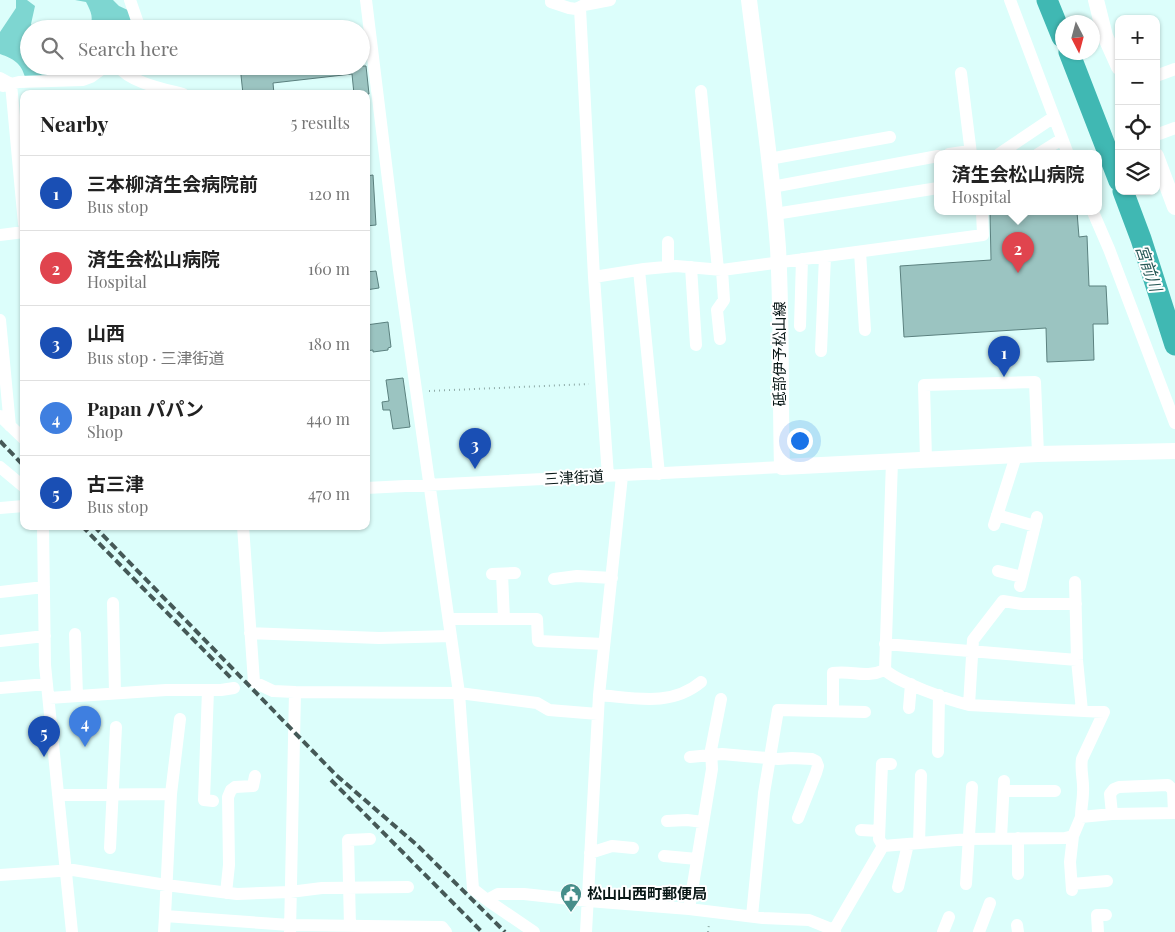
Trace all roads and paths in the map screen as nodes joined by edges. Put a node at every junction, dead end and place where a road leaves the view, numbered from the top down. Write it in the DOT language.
graph roads {
  1 [pos="130,0"];
  2 [pos="366,0"];
  3 [pos="551,0"];
  4 [pos="610,0"];
  5 [pos="749,0"];
  6 [pos="1010,0"];
  7 [pos="1096,0"];
  8 [pos="580,8"];
  9 [pos="137,20"];
  10 [pos="368,20"];
  11 [pos="370,33"];
  12 [pos="1116,60"];
  13 [pos="1175,69"];
  14 [pos="961,73"];
  15 [pos="94,75"];
  16 [pos="129,75"];
  17 [pos="1160,75"];
  18 [pos="4,83"];
  19 [pos="160,90"];
  20 [pos="706,98"];
  21 [pos="1054,117"];
  22 [pos="1175,128"];
  23 [pos="1160,134"];
  24 [pos="890,137"];
  25 [pos="1062,139"];
  26 [pos="965,150"];
  27 [pos="1005,150"];
  28 [pos="1044,150"];
  29 [pos="1066,150"];
  30 [pos="934,157"];
  31 [pos="769,160"];
  32 [pos="1160,167"];
  33 [pos="772,187"];
  34 [pos="934,189"];
  35 [pos="20,196"];
  36 [pos="1175,207"];
  37 [pos="775,214"];
  38 [pos="982,215"];
  39 [pos="1094,215"];
  40 [pos="20,232"];
  41 [pos="0,235"];
  42 [pos="668,242"];
  43 [pos="860,252"];
  44 [pos="825,256"];
  45 [pos="802,259"];
  46 [pos="778,262"];
  47 [pos="668,267"];
  48 [pos="690,267"];
  49 [pos="639,270"];
  50 [pos="720,270"];
  51 [pos="594,277"];
  52 [pos="0,320"];
  53 [pos="800,326"];
  54 [pos="863,330"];
  55 [pos="720,339"];
  56 [pos="696,345"];
  57 [pos="821,351"];
  58 [pos="602,383"];
  59 [pos="416,392"];
  60 [pos="0,416"];
  61 [pos="1175,423"];
  62 [pos="10,426"];
  63 [pos="20,435"];
  64 [pos="1175,451"];
  65 [pos="1038,454"];
  66 [pos="1016,456"];
  67 [pos="926,460"];
  68 [pos="892,461"];
  69 [pos="0,467"];
  70 [pos="782,467"];
  71 [pos="659,474"];
  72 [pos="608,476"];
  73 [pos="622,476"];
  74 [pos="20,484"];
  75 [pos="430,485"];
  76 [pos="370,488"];
  77 [pos="20,506"];
  78 [pos="0,508"];
  79 [pos="43,530"];
  80 [pos="243,530"];
  81 [pos="998,571"];
  82 [pos="503,574"];
  83 [pos="612,578"];
  84 [pos="554,579"];
  85 [pos="1075,582"];
  86 [pos="44,587"];
  87 [pos="0,592"];
  88 [pos="113,602"];
  89 [pos="1076,604"];
  90 [pos="449,619"];
  91 [pos="504,619"];
  92 [pos="75,634"];
  93 [pos="250,634"];
  94 [pos="45,636"];
  95 [pos="451,636"];
  96 [pos="0,641"];
  97 [pos="604,644"];
  98 [pos="885,644"];
  99 [pos="972,651"];
  100 [pos="1077,660"];
  101 [pos="885,670"];
  102 [pos="701,682"];
  103 [pos="47,684"];
  104 [pos="911,684"];
  105 [pos="0,688"];
  106 [pos="234,688"];
  107 [pos="208,690"];
  108 [pos="295,692"];
  109 [pos="115,693"];
  110 [pos="459,693"];
  111 [pos="599,694"];
  112 [pos="939,695"];
  113 [pos="77,696"];
  114 [pos="48,698"];
  115 [pos="721,699"];
  116 [pos="969,704"];
  117 [pos="909,708"];
  118 [pos="834,711"];
  119 [pos="1082,711"];
  120 [pos="865,712"];
  121 [pos="598,714"];
  122 [pos="180,719"];
  123 [pos="116,727"];
  124 [pos="938,752"];
  125 [pos="711,755"];
  126 [pos="690,757"];
  127 [pos="769,758"];
  128 [pos="891,764"];
  129 [pos="921,775"];
  130 [pos="255,776"];
  131 [pos="972,787"];
  132 [pos="1055,791"];
  133 [pos="113,794"];
  134 [pos="171,794"];
  135 [pos="58,795"];
  136 [pos="214,801"];
  137 [pos="1174,813"];
  138 [pos="1112,814"];
  139 [pos="1081,817"];
  140 [pos="798,818"];
  141 [pos="667,821"];
  142 [pos="703,822"];
  143 [pos="861,830"];
  144 [pos="879,830"];
  145 [pos="1074,836"];
  146 [pos="1001,838"];
  147 [pos="1018,838"];
  148 [pos="370,839"];
  149 [pos="969,839"];
  150 [pos="913,843"];
  151 [pos="883,846"];
  152 [pos="110,848"];
  153 [pos="633,848"];
  154 [pos="590,853"];
  155 [pos="664,856"];
  156 [pos="697,860"];
  157 [pos="65,869"];
  158 [pos="1018,874"];
  159 [pos="0,875"];
  160 [pos="1108,881"];
  161 [pos="966,884"];
  162 [pos="166,885"];
  163 [pos="408,887"];
  164 [pos="898,887"];
  165 [pos="350,888"];
  166 [pos="226,892"];
  167 [pos="290,892"];
  168 [pos="486,900"];
  169 [pos="588,901"];
  170 [pos="990,903"];
  171 [pos="689,909"];
  172 [pos="1106,915"];
  173 [pos="165,916"];
  174 [pos="752,916"];
  175 [pos="949,917"];
  176 [pos="350,926"];
  177 [pos="290,928"];
  178 [pos="834,931"];
  179 [pos="72,932"];
  180 [pos="164,932"];
  181 [pos="446,932"];
  182 [pos="534,932"];
  183 [pos="586,932"];
  184 [pos="944,932"];
  185 [pos="979,932"];
  186 [pos="1098,932"];
  1 -- 9 [label="street"];
  2 -- 10 [label="street"];
  3 -- 8 [label="street"];
  4 -- 8 [label="street"];
  5 -- 31 [label="main road, 砥部伊予松山線"];
  6 -- 21 [label="street"];
  7 -- 12 [label="main road"];
  8 -- 51 [label="street"];
  11 -- 59 [label="street"];
  13 -- 17 [label="street"];
  14 -- 26 [label="street"];
  15 -- 18 [label="street"];
  16 -- 19 [label="street"];
  18 -- 35 [label="street"];
  20 -- 50 [label="street"];
  21 -- 25 [label="street"];
  21 -- 27 [label="street"];
  22 -- 23 [label="street"];
  24 -- 31 [label="street"];
  25 -- 28 [label="street"];
  25 -- 29 [label="street"];
  30 -- 33 [label="street"];
  31 -- 33 [label="main road, 砥部伊予松山線"];
  32 -- 36 [label="main road"];
  33 -- 37 [label="main road, 砥部伊予松山線"];
  34 -- 37 [label="street"];
  37 -- 46 [label="main road, 砥部伊予松山線"];
  38 -- 43 [label="street"];
  39 -- 61 [label="street"];
  40 -- 41 [label="street"];
  42 -- 47 [label="street"];
  43 -- 44 [label="street"];
  43 -- 54 [label="street"];
  44 -- 45 [label="street"];
  44 -- 57 [label="street"];
  45 -- 46 [label="street"];
  45 -- 53 [label="street"];
  46 -- 50 [label="street"];
  46 -- 70 [label="main road, 砥部伊予松山線"];
  47 -- 48 [label="street"];
  47 -- 49 [label="street"];
  48 -- 50 [label="street"];
  48 -- 56 [label="street"];
  49 -- 51 [label="street"];
  49 -- 71 [label="street"];
  50 -- 55 [label="street"];
  51 -- 58 [label="street"];
  52 -- 62 [label="street"];
  58 -- 59 [label="path"];
  58 -- 72 [label="street"];
  59 -- 75 [label="street"];
  60 -- 62 [label="street"];
  62 -- 63 [label="street"];
  64 -- 65 [label="main road"];
  65 -- 66 [label="main road"];
  65 -- 67 [label="street"];
  66 -- 67 [label="main road"];
  66 -- 81 [label="street"];
  67 -- 68 [label="main road"];
  68 -- 70 [label="main road"];
  68 -- 98 [label="street"];
  69 -- 74 [label="street"];
  70 -- 71 [label="street, 三津街道"];
  71 -- 73 [label="street, 三津街道"];
  72 -- 73 [label="street, 三津街道"];
  72 -- 75 [label="street, 三津街道"];
  73 -- 83 [label="street"];
  75 -- 76 [label="street, 三津街道"];
  75 -- 90 [label="street"];
  77 -- 78 [label="street"];
  79 -- 86 [label="street"];
  80 -- 93 [label="street"];
  82 -- 91 [label="street"];
  83 -- 84 [label="street"];
  83 -- 97 [label="street"];
  85 -- 89 [label="street"];
  86 -- 87 [label="street"];
  86 -- 94 [label="street"];
  88 -- 109 [label="street"];
  89 -- 99 [label="street"];
  89 -- 100 [label="street"];
  90 -- 91 [label="street"];
  90 -- 95 [label="street"];
  91 -- 97 [label="street"];
  92 -- 113 [label="street"];
  93 -- 95 [label="street"];
  93 -- 108 [label="street"];
  94 -- 96 [label="street"];
  94 -- 103 [label="street"];
  95 -- 110 [label="street"];
  97 -- 111 [label="street"];
  98 -- 99 [label="street"];
  98 -- 101 [label="street"];
  99 -- 100 [label="street"];
  99 -- 116 [label="street"];
  100 -- 119 [label="street"];
  101 -- 104 [label="street"];
  101 -- 118 [label="street"];
  102 -- 111 [label="street"];
  103 -- 105 [label="street"];
  103 -- 114 [label="street"];
  104 -- 112 [label="street"];
  104 -- 117 [label="street"];
  106 -- 107 [label="street"];
  107 -- 109 [label="street"];
  107 -- 136 [label="street"];
  108 -- 110 [label="street"];
  108 -- 167 [label="street"];
  109 -- 113 [label="street"];
  110 -- 121 [label="street"];
  110 -- 168 [label="street"];
  111 -- 121 [label="street"];
  112 -- 116 [label="street"];
  112 -- 124 [label="street"];
  113 -- 114 [label="street"];
  114 -- 135 [label="street"];
  115 -- 125 [label="street"];
  116 -- 119 [label="street"];
  118 -- 120 [label="street"];
  118 -- 127 [label="street"];
  119 -- 139 [label="street"];
  121 -- 154 [label="street"];
  122 -- 134 [label="street"];
  123 -- 133 [label="street"];
  125 -- 126 [label="street"];
  125 -- 127 [label="street"];
  125 -- 142 [label="street"];
  127 -- 140 [label="street"];
  127 -- 174 [label="street"];
  128 -- 144 [label="street"];
  129 -- 150 [label="street"];
  130 -- 166 [label="street"];
  131 -- 149 [label="street"];
  132 -- 146 [label="street"];
  133 -- 134 [label="street"];
  133 -- 135 [label="street"];
  133 -- 152 [label="street"];
  134 -- 162 [label="street"];
  135 -- 157 [label="street"];
  137 -- 138 [label="street"];
  137 -- 138 [label="street"];
  138 -- 139 [label="street"];
  139 -- 145 [label="street"];
  141 -- 142 [label="street"];
  142 -- 156 [label="street"];
  143 -- 144 [label="street"];
  144 -- 151 [label="street"];
  145 -- 147 [label="street"];
  145 -- 160 [label="street"];
  146 -- 147 [label="street"];
  146 -- 149 [label="street"];
  147 -- 158 [label="street"];
  148 -- 165 [label="street"];
  149 -- 150 [label="street"];
  149 -- 161 [label="street"];
  150 -- 151 [label="street"];
  150 -- 164 [label="street"];
  151 -- 178 [label="street"];
  153 -- 154 [label="street"];
  154 -- 169 [label="street"];
  155 -- 156 [label="street"];
  156 -- 171 [label="street"];
  157 -- 159 [label="street"];
  157 -- 162 [label="street"];
  157 -- 179 [label="street"];
  162 -- 166 [label="street"];
  162 -- 173 [label="street"];
  163 -- 165 [label="street"];
  165 -- 167 [label="street"];
  165 -- 176 [label="street"];
  166 -- 167 [label="street"];
  167 -- 177 [label="street"];
  168 -- 169 [label="street"];
  168 -- 182 [label="street"];
  169 -- 171 [label="street"];
  169 -- 183 [label="street"];
  170 -- 185 [label="street"];
  171 -- 174 [label="street"];
  172 -- 186 [label="street"];
  173 -- 177 [label="street"];
  173 -- 180 [label="street"];
  174 -- 178 [label="street"];
  175 -- 184 [label="street"];
  176 -- 177 [label="street"];
  176 -- 181 [label="street"];
}
